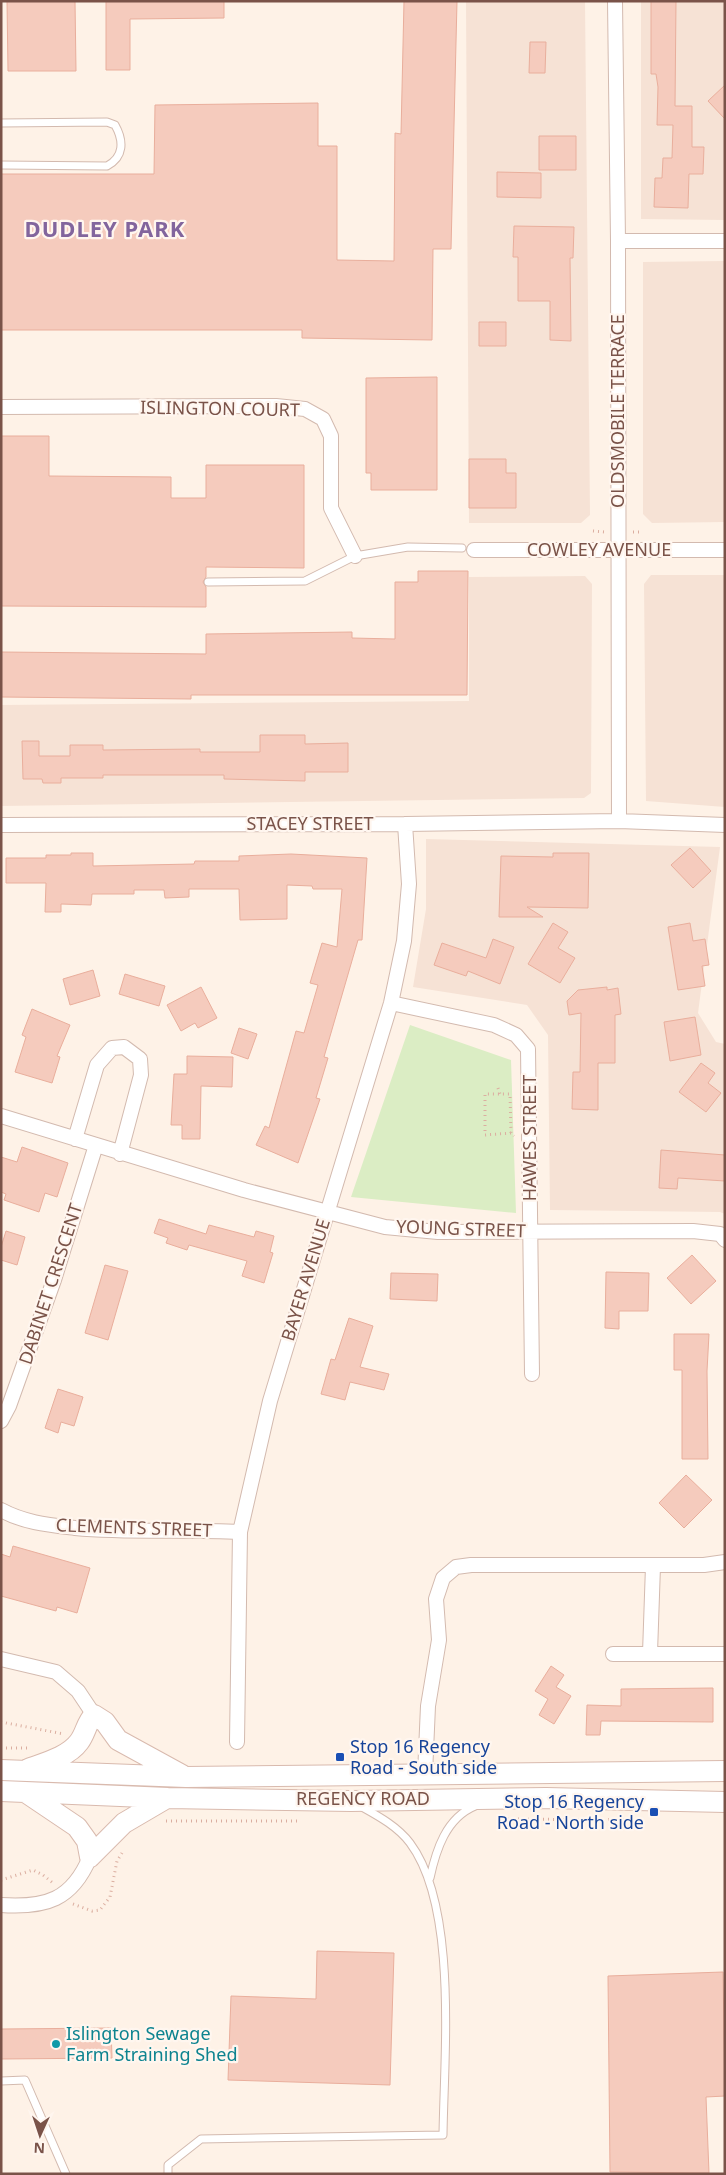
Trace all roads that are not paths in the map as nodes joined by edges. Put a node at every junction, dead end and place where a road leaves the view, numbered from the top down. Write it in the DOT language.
graph roads {
  1 [pos="614,1"];
  2 [pos="1,123"];
  3 [pos="1,165"];
  4 [pos="618,241"];
  5 [pos="725,241"];
  6 [pos="1,407"];
  7 [pos="468,549"];
  8 [pos="618,550"];
  9 [pos="725,550"];
  10 [pos="355,556"];
  11 [pos="208,582"];
  12 [pos="619,821"];
  13 [pos="405,824"];
  14 [pos="1,825"];
  15 [pos="725,825"];
  16 [pos="391,1003"];
  17 [pos="1,1116"];
  18 [pos="75,1139"];
  19 [pos="96,1145"];
  20 [pos="120,1154"];
  21 [pos="327,1213"];
  22 [pos="530,1231"];
  23 [pos="725,1240"];
  24 [pos="532,1374"];
  25 [pos="1,1421"];
  26 [pos="1,1510"];
  27 [pos="240,1532"];
  28 [pos="725,1562"];
  29 [pos="653,1566"];
  30 [pos="650,1653"];
  31 [pos="613,1654"];
  32 [pos="725,1654"];
  33 [pos="1,1659"];
  34 [pos="94,1715"];
  35 [pos="237,1742"];
  36 [pos="1,1770"];
  37 [pos="725,1771"];
  38 [pos="23,1772"];
  39 [pos="425,1774"];
  40 [pos="186,1777"];
  41 [pos="1,1791"];
  42 [pos="24,1792"];
  43 [pos="168,1798"];
  44 [pos="492,1798"];
  45 [pos="426,1799"];
  46 [pos="351,1801"];
  47 [pos="725,1802"];
  48 [pos="90,1857"];
  49 [pos="430,1878"];
  50 [pos="1,1905"];
  51 [pos="1,2081"];
  52 [pos="66,2174"];
  53 [pos="168,2174"];
  1 -- 4 [label="street, OLDSMOBILE TERRACE"];
  2 -- 3 [label="lane"];
  4 -- 5 [label="street"];
  4 -- 8 [label="street, OLDSMOBILE TERRACE"];
  6 -- 10 [label="street, ISLINGTON COURT"];
  7 -- 8 [label="street, COWLEY AVENUE"];
  7 -- 10 [label="lane"];
  8 -- 9 [label="street, COWLEY AVENUE"];
  8 -- 12 [label="street, OLDSMOBILE TERRACE"];
  10 -- 11 [label="lane"];
  12 -- 13 [label="street, STACEY STREET"];
  12 -- 15 [label="street, STACEY STREET"];
  13 -- 14 [label="street, STACEY STREET"];
  13 -- 16 [label="street, BAYER AVENUE"];
  16 -- 21 [label="street, BAYER AVENUE"];
  16 -- 22 [label="street, HAWES STREET"];
  17 -- 18 [label="street, YOUNG STREET"];
  18 -- 19 [label="street, YOUNG STREET"];
  18 -- 20 [label="street"];
  19 -- 20 [label="street, YOUNG STREET"];
  19 -- 25 [label="street, DABINET CRESCENT"];
  20 -- 21 [label="street, YOUNG STREET"];
  21 -- 22 [label="street, YOUNG STREET"];
  21 -- 27 [label="street, BAYER AVENUE"];
  22 -- 23 [label="street, YOUNG STREET"];
  22 -- 24 [label="street, HAWES STREET"];
  26 -- 27 [label="street, CLEMENTS STREET"];
  27 -- 35 [label="street, BAYER AVENUE"];
  28 -- 29 [label="street"];
  29 -- 30 [label="street"];
  29 -- 39 [label="street"];
  30 -- 31 [label="street"];
  30 -- 32 [label="street"];
  33 -- 34 [label="street"];
  34 -- 38 [label="main road"];
  34 -- 40 [label="main road"];
  36 -- 38 [label="main road, REGENCY ROAD"];
  37 -- 39 [label="main road, REGENCY ROAD"];
  38 -- 40 [label="main road, REGENCY ROAD"];
  39 -- 40 [label="main road, REGENCY ROAD"];
  39 -- 45 [label="main road"];
  41 -- 42 [label="main road, REGENCY ROAD"];
  42 -- 43 [label="main road, REGENCY ROAD"];
  42 -- 48 [label="main road"];
  43 -- 46 [label="main road, REGENCY ROAD"];
  43 -- 48 [label="main road"];
  44 -- 45 [label="main road, REGENCY ROAD"];
  44 -- 47 [label="main road, REGENCY ROAD"];
  44 -- 49 [label="lane"];
  45 -- 46 [label="main road, REGENCY ROAD"];
  46 -- 49 [label="lane"];
  48 -- 50 [label="street"];
  49 -- 53 [label="lane"];
  51 -- 52 [label="lane"];
}
